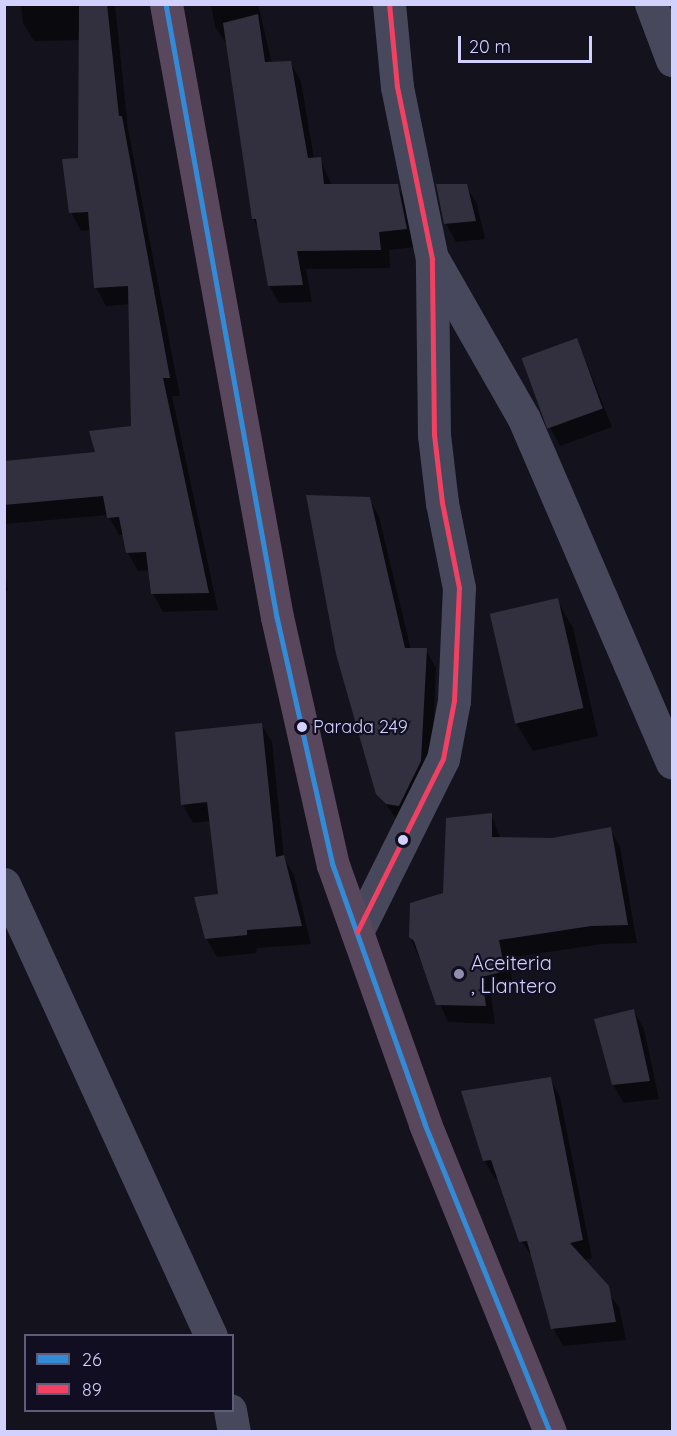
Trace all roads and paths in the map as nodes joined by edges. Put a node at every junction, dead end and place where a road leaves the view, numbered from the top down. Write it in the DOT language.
graph roads {
  1 [pos="166,4"];
  2 [pos="389,4"];
  3 [pos="651,4"];
  4 [pos="672,60"];
  5 [pos="432,259"];
  6 [pos="672,763"];
  7 [pos="4,884"];
  8 [pos="357,932"];
  9 [pos="211,1334"];
  10 [pos="230,1412"];
  11 [pos="234,1431"];
  12 [pos="550,1431"];
  1 -- 8 [label="highway"];
  2 -- 5 [label="street"];
  3 -- 4 [label="street"];
  5 -- 6 [label="street"];
  5 -- 8 [label="street"];
  7 -- 9 [label="street"];
  8 -- 12 [label="highway"];
  10 -- 11 [label="street"];
}
